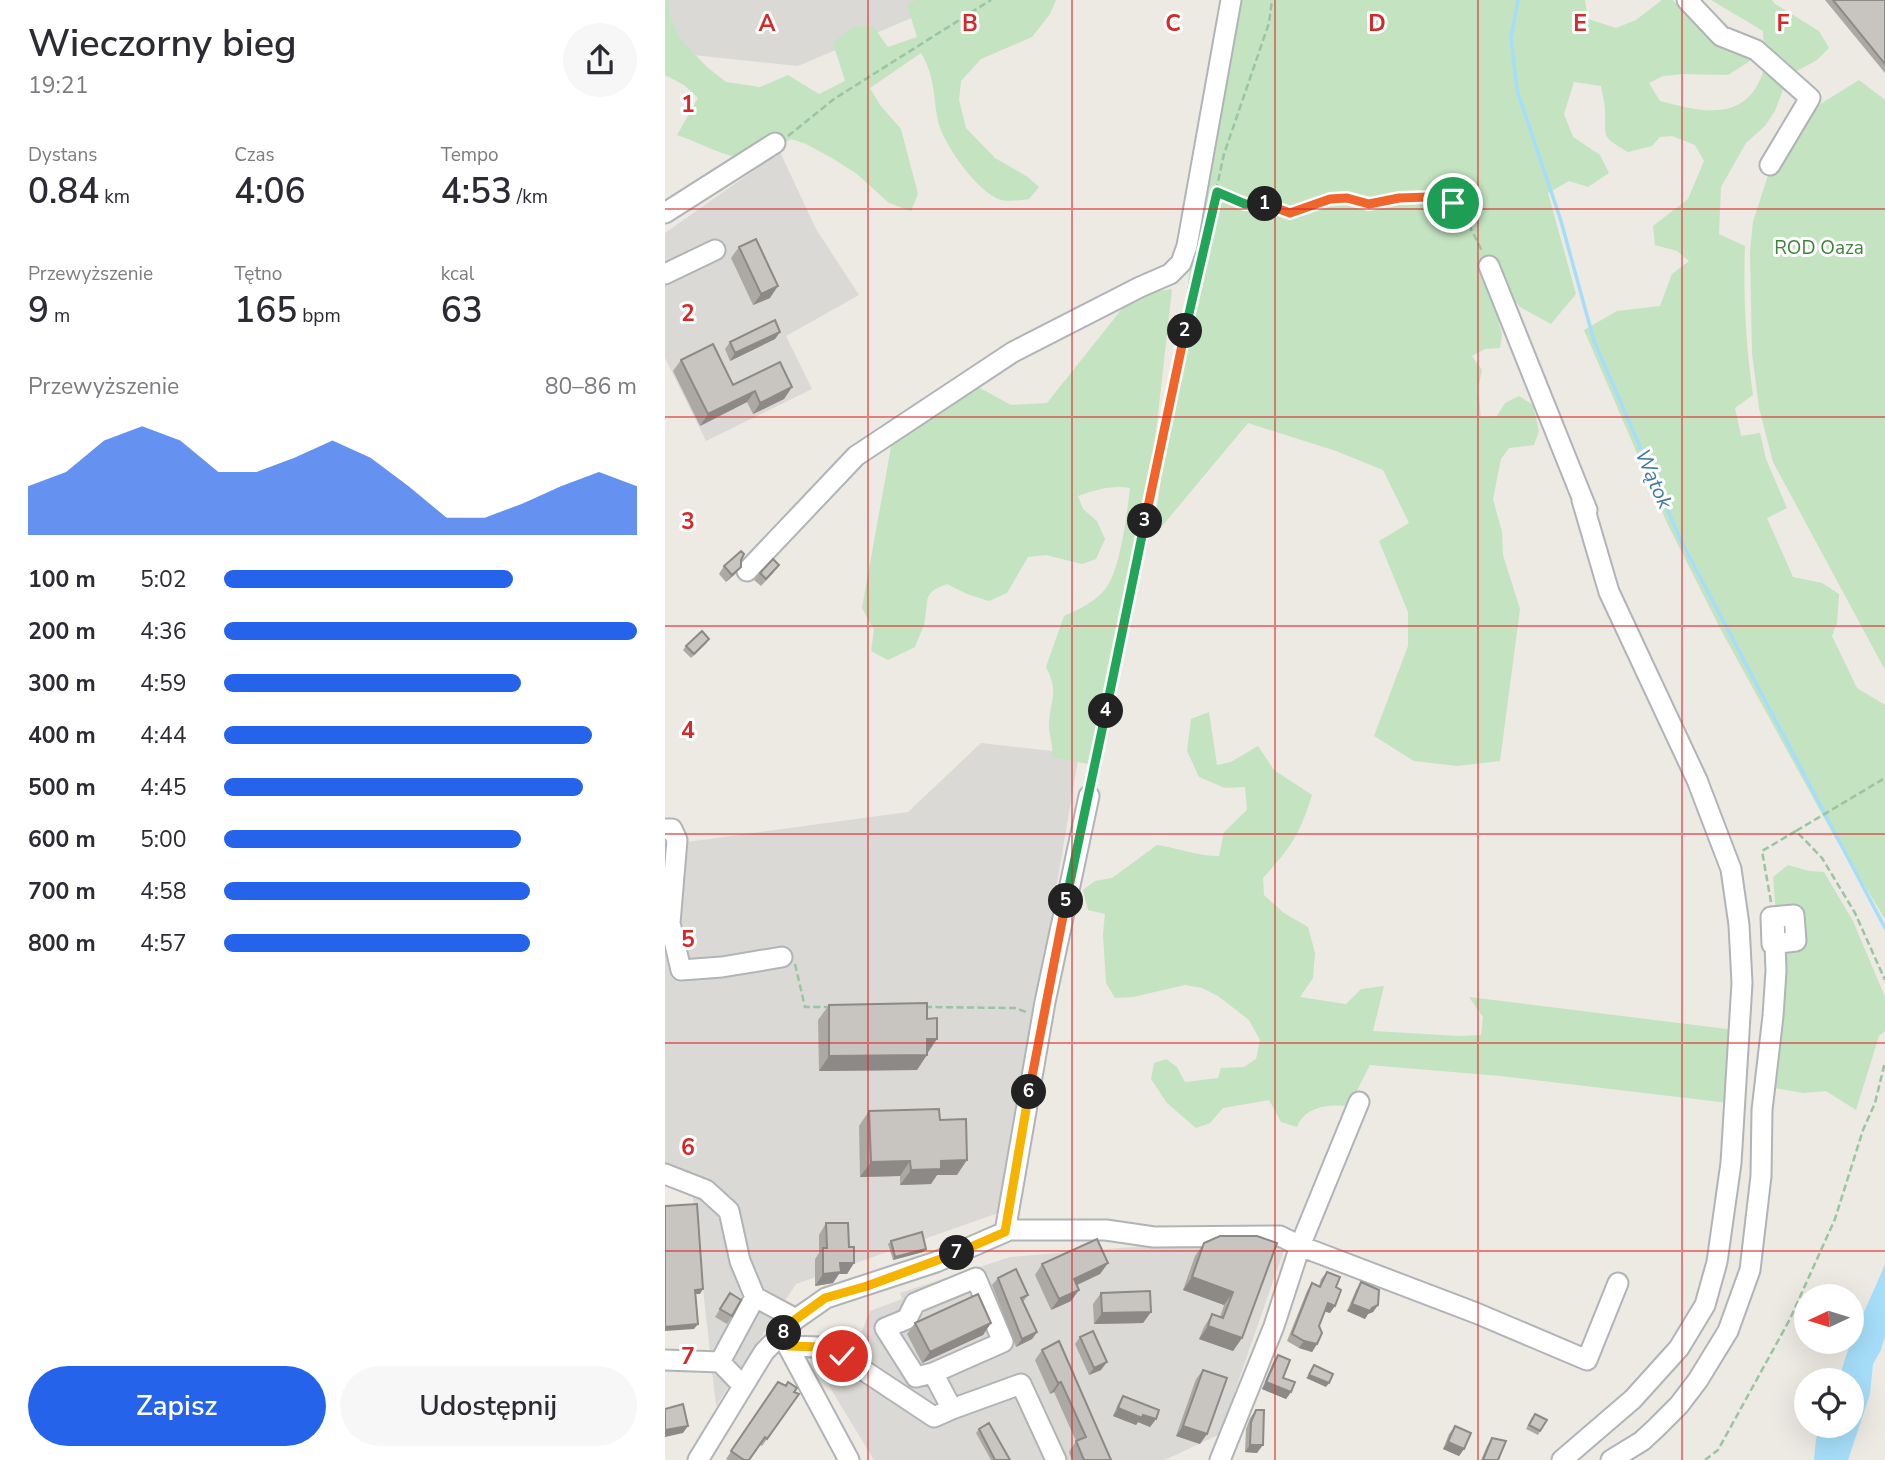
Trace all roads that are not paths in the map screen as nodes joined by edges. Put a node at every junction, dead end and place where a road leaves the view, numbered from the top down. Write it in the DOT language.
graph roads {
  1 [pos="1231,0"];
  2 [pos="1687,0"];
  3 [pos="775,143"];
  4 [pos="1770,165"];
  5 [pos="665,213"];
  6 [pos="715,250"];
  7 [pos="1489,266"];
  8 [pos="665,274"];
  9 [pos="747,571"];
  10 [pos="1089,796"];
  11 [pos="665,829"];
  12 [pos="1774,917"];
  13 [pos="782,957"];
  14 [pos="1359,1102"];
  15 [pos="665,1174"];
  16 [pos="1005,1230"];
  17 [pos="1300,1246"];
  18 [pos="1618,1283"];
  19 [pos="755,1297"];
  20 [pos="796,1319"];
  21 [pos="785,1340"];
  22 [pos="665,1360"];
  23 [pos="720,1362"];
  24 [pos="933,1373"];
  25 [pos="743,1386"];
  26 [pos="952,1409"];
  27 [pos="698,1460"];
  28 [pos="849,1460"];
  29 [pos="1056,1460"];
  30 [pos="1220,1460"];
  31 [pos="1562,1460"];
  32 [pos="1611,1460"];
  1 -- 9 [label="street"];
  2 -- 4 [label="street"];
  3 -- 5 [label="street"];
  6 -- 8 [label="street"];
  7 -- 31 [label="street"];
  10 -- 16 [label="street"];
  11 -- 13 [label="street"];
  12 -- 32 [label="street"];
  14 -- 17 [label="street"];
  15 -- 19 [label="street"];
  16 -- 17 [label="street"];
  16 -- 20 [label="street"];
  17 -- 18 [label="street"];
  17 -- 30 [label="street"];
  19 -- 20 [label="street"];
  19 -- 23 [label="street"];
  20 -- 21 [label="street"];
  21 -- 25 [label="street"];
  21 -- 26 [label="street"];
  21 -- 28 [label="street"];
  22 -- 23 [label="street"];
  23 -- 25 [label="street"];
  24 -- 24 [label="street"];
  24 -- 26 [label="street"];
  25 -- 27 [label="street"];
  26 -- 29 [label="street"];
}
